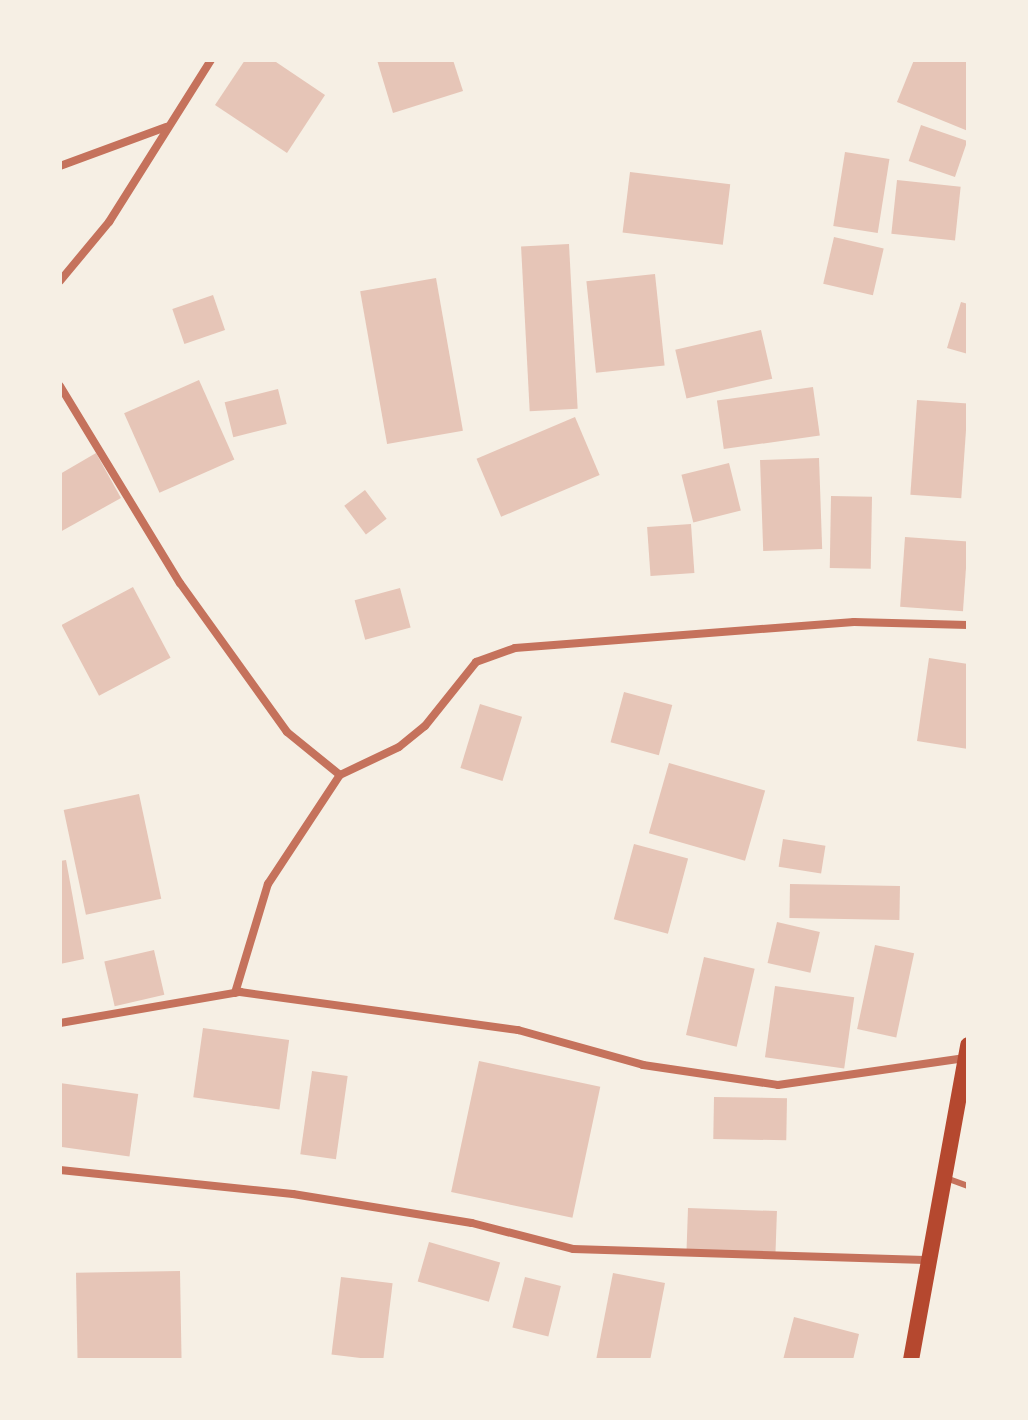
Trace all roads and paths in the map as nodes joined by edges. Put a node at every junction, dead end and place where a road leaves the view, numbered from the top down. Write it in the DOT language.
graph roads {
  1 [pos="211,60"];
  2 [pos="167,126"];
  3 [pos="60,166"];
  4 [pos="60,281"];
  5 [pos="60,386"];
  6 [pos="968,625"];
  7 [pos="340,775"];
  8 [pos="235,993"];
  9 [pos="60,1023"];
  10 [pos="966,1052"];
  11 [pos="60,1170"];
  12 [pos="946,1178"];
  13 [pos="968,1186"];
  14 [pos="925,1260"];
  15 [pos="911,1360"];
  1 -- 2 [label="street"];
  2 -- 3 [label="street"];
  2 -- 4 [label="street"];
  5 -- 7 [label="street"];
  6 -- 7 [label="street"];
  7 -- 8 [label="street"];
  8 -- 9 [label="street"];
  8 -- 10 [label="street"];
  10 -- 12 [label="main road"];
  11 -- 14 [label="street"];
  12 -- 13 [label="lane"];
  12 -- 14 [label="main road"];
  14 -- 15 [label="main road"];
}
